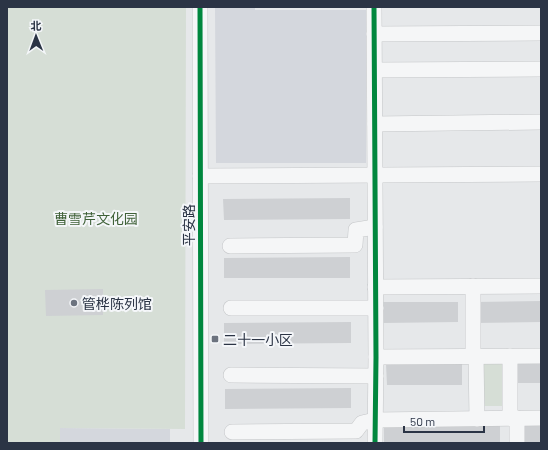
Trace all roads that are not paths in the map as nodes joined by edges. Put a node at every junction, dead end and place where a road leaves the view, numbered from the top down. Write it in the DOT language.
graph roads {
  1 [pos="200,7"];
  2 [pos="374,7"];
  3 [pos="541,33"];
  4 [pos="374,34"];
  5 [pos="541,69"];
  6 [pos="374,70"];
  7 [pos="541,122"];
  8 [pos="375,124"];
  9 [pos="541,174"];
  10 [pos="375,175"];
  11 [pos="200,176"];
  12 [pos="375,227"];
  13 [pos="230,246"];
  14 [pos="473,286"];
  15 [pos="541,286"];
  16 [pos="376,287"];
  17 [pos="231,308"];
  18 [pos="376,308"];
  19 [pos="475,356"];
  20 [pos="510,356"];
  21 [pos="541,356"];
  22 [pos="376,357"];
  23 [pos="231,375"];
  24 [pos="376,376"];
  25 [pos="513,418"];
  26 [pos="541,418"];
  27 [pos="477,419"];
  28 [pos="375,420"];
  29 [pos="232,432"];
  30 [pos="201,443"];
  31 [pos="375,443"];
  32 [pos="517,443"];
  1 -- 11 [label="street, 平安路"];
  2 -- 4 [label="street"];
  3 -- 4 [label="street"];
  4 -- 6 [label="street"];
  5 -- 6 [label="street"];
  6 -- 8 [label="street"];
  7 -- 8 [label="street"];
  8 -- 10 [label="street"];
  9 -- 10 [label="street"];
  10 -- 11 [label="street"];
  10 -- 12 [label="street"];
  11 -- 30 [label="street, 平安路"];
  12 -- 13 [label="street"];
  12 -- 16 [label="street"];
  14 -- 15 [label="street"];
  14 -- 16 [label="street"];
  14 -- 19 [label="street"];
  16 -- 18 [label="street"];
  17 -- 18 [label="street"];
  18 -- 22 [label="street"];
  19 -- 20 [label="street"];
  19 -- 22 [label="street"];
  19 -- 27 [label="street"];
  20 -- 21 [label="street"];
  20 -- 25 [label="street"];
  22 -- 24 [label="street"];
  23 -- 24 [label="street"];
  24 -- 28 [label="street"];
  25 -- 26 [label="street"];
  25 -- 27 [label="street"];
  25 -- 32 [label="street"];
  27 -- 28 [label="street"];
  28 -- 29 [label="street"];
  28 -- 31 [label="street"];
}
